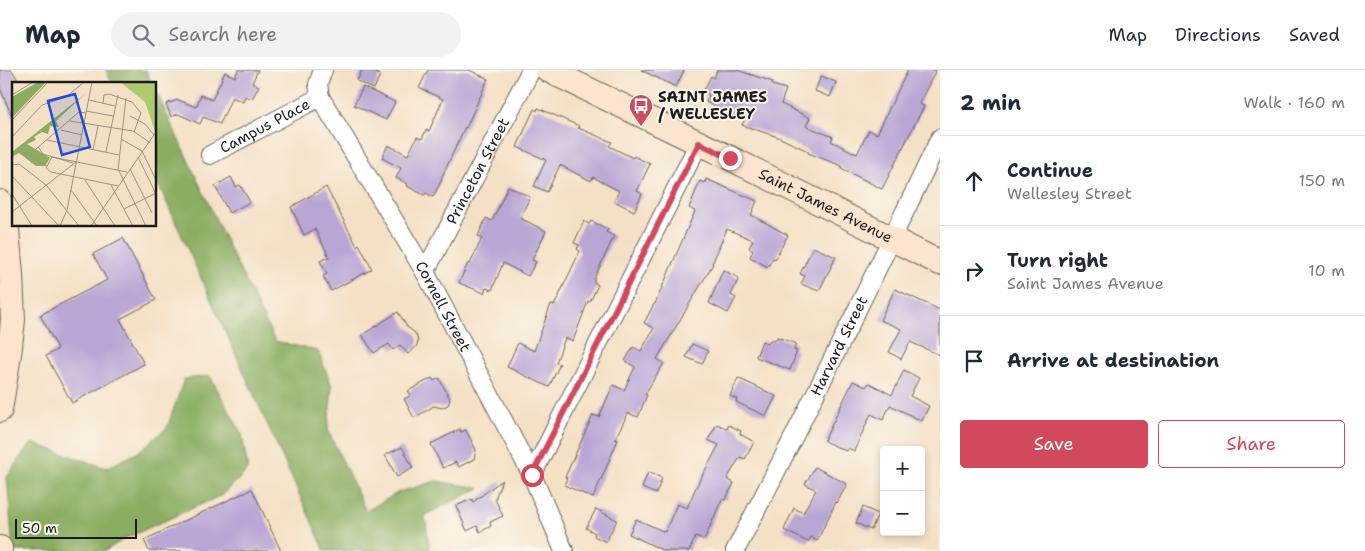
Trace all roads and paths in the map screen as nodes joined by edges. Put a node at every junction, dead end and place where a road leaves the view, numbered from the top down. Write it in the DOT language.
graph roads {
  1 [pos="323,70"];
  2 [pos="531,70"];
  3 [pos="548,70"];
  4 [pos="320,97"];
  5 [pos="940,138"];
  6 [pos="699,143"];
  7 [pos="210,155"];
  8 [pos="0,202"];
  9 [pos="892,239"];
  10 [pos="940,263"];
  11 [pos="425,272"];
  12 [pos="0,410"];
  13 [pos="532,475"];
  14 [pos="564,551"];
  15 [pos="735,551"];
  1 -- 4 [label="street"];
  2 -- 11 [label="street, Princeton Street"];
  3 -- 6 [label="main road, Saint James Avenue"];
  4 -- 7 [label="street, Campus Place"];
  4 -- 11 [label="street, Cornell Street"];
  5 -- 9 [label="street, Harvard Street"];
  6 -- 9 [label="main road, Saint James Avenue"];
  6 -- 13 [label="street"];
  8 -- 12 [label="main road"];
  9 -- 10 [label="main road, Saint James Avenue"];
  9 -- 15 [label="street, Harvard Street"];
  11 -- 13 [label="street, Cornell Street"];
  13 -- 14 [label="street, Cornell Street"];
}
